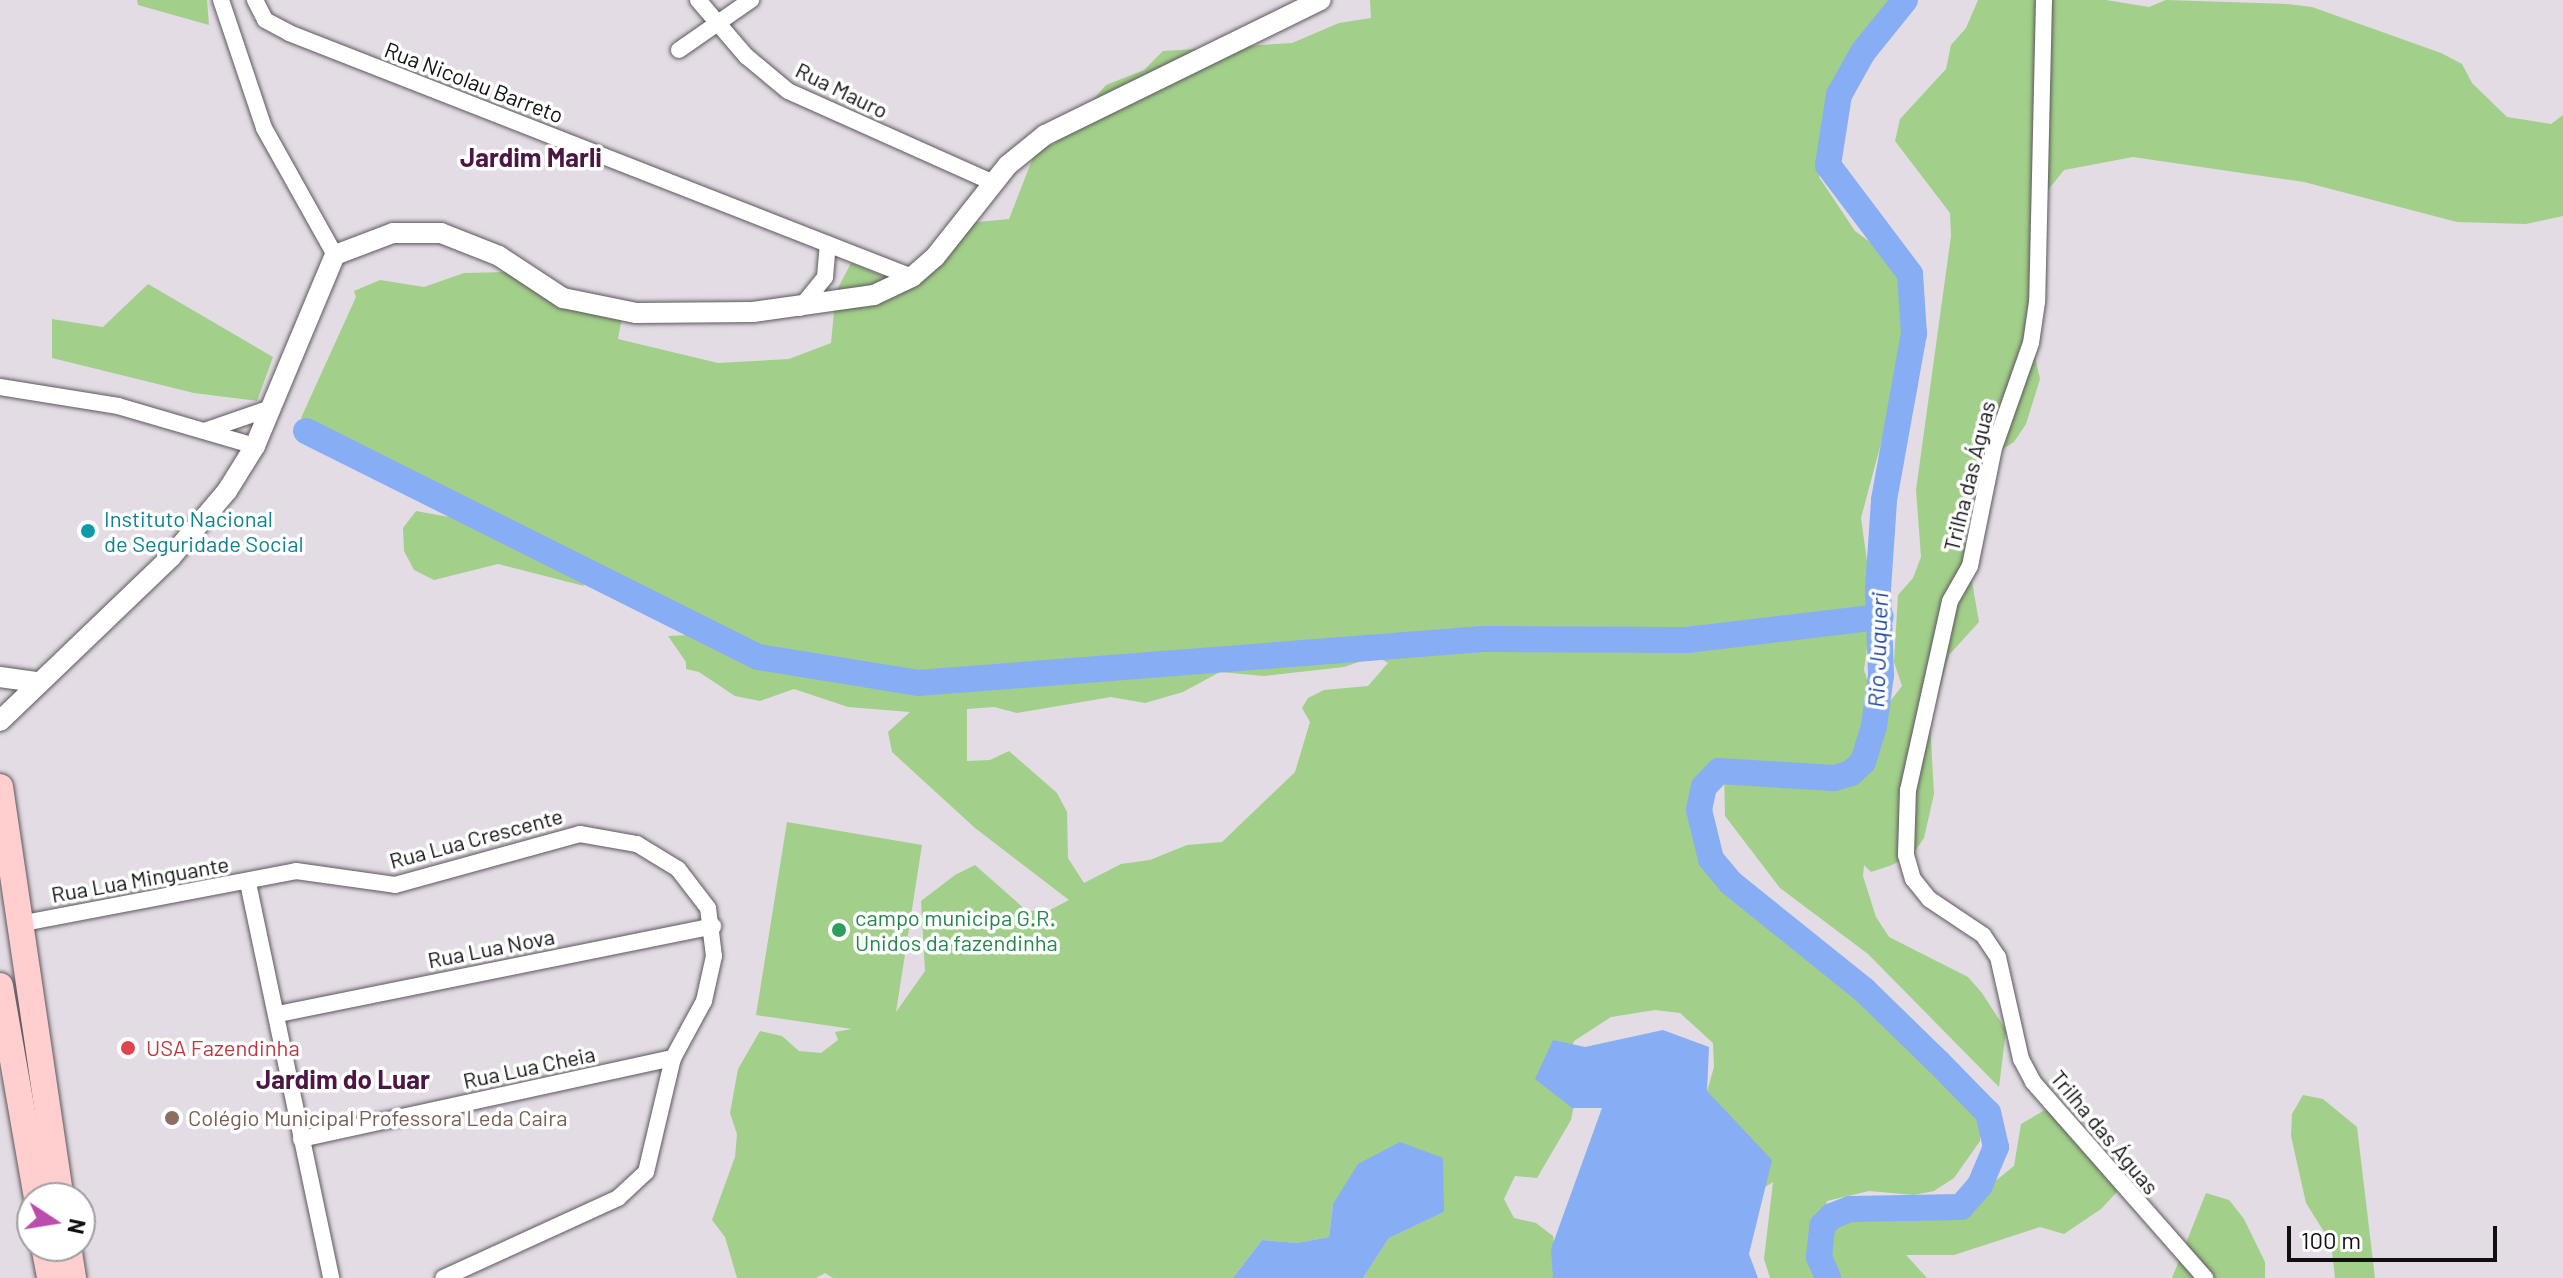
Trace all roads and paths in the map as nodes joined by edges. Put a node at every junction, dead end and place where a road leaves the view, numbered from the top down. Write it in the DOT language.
graph roads {
  1 [pos="221,0"];
  2 [pos="255,0"];
  3 [pos="698,0"];
  4 [pos="751,0"];
  5 [pos="1321,0"];
  6 [pos="2044,0"];
  7 [pos="717,25"];
  8 [pos="679,50"];
  9 [pos="994,183"];
  10 [pos="828,244"];
  11 [pos="335,255"];
  12 [pos="912,277"];
  13 [pos="800,308"];
  14 [pos="0,387"];
  15 [pos="271,408"];
  16 [pos="207,430"];
  17 [pos="255,446"];
  18 [pos="0,677"];
  19 [pos="36,682"];
  20 [pos="0,721"];
  21 [pos="0,787"];
  22 [pos="248,883"];
  23 [pos="19,924"];
  24 [pos="713,926"];
  25 [pos="0,986"];
  26 [pos="278,1014"];
  27 [pos="673,1058"];
  28 [pos="301,1139"];
  29 [pos="34,1182"];
  30 [pos="59,1182"];
  31 [pos="331,1278"];
  32 [pos="443,1278"];
  33 [pos="2205,1278"];
  1 -- 11 [label="street"];
  2 -- 10 [label="street, Rua Nicolau Barreto"];
  3 -- 7 [label="street, Rua Mauro"];
  4 -- 7 [label="street"];
  5 -- 9 [label="street"];
  6 -- 33 [label="street, Trilha das Águas"];
  7 -- 8 [label="street"];
  7 -- 9 [label="street, Rua Mauro"];
  9 -- 12 [label="street"];
  10 -- 12 [label="street, Rua Nicolau Barreto"];
  10 -- 13 [label="street"];
  11 -- 13 [label="street"];
  11 -- 15 [label="street"];
  12 -- 13 [label="street"];
  14 -- 16 [label="street"];
  15 -- 16 [label="street"];
  15 -- 17 [label="street"];
  16 -- 17 [label="street"];
  17 -- 19 [label="street"];
  18 -- 19 [label="street"];
  19 -- 20 [label="street"];
  21 -- 23 [label="main road"];
  22 -- 23 [label="street, Rua Lua Minguante"];
  22 -- 24 [label="street, Rua Lua Crescente"];
  22 -- 26 [label="street, Rua Lua Minguante"];
  23 -- 30 [label="main road"];
  24 -- 26 [label="street, Rua Lua Nova"];
  24 -- 27 [label="street, Rua Lua Crescente"];
  25 -- 29 [label="main road"];
  26 -- 28 [label="street, Rua Lua Minguante"];
  27 -- 28 [label="street, Rua Lua Cheia"];
  27 -- 32 [label="street, Rua Lua Crescente"];
  28 -- 31 [label="street, Rua Lua Minguante"];
}
